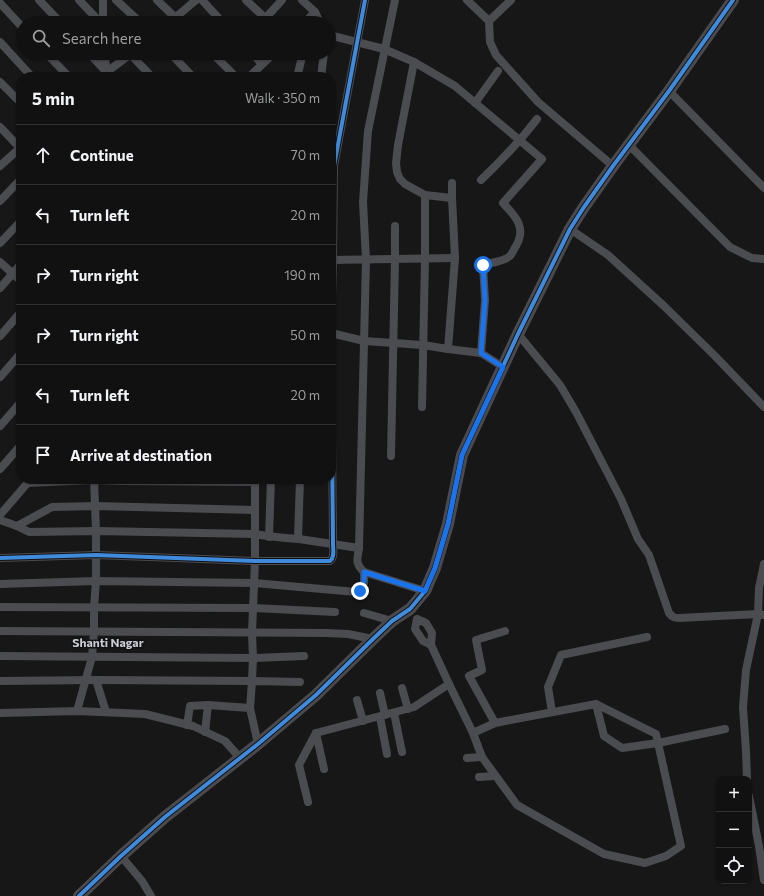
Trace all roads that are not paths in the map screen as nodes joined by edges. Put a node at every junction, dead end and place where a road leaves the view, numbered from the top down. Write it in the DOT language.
graph roads {
  1 [pos="39,0"];
  2 [pos="80,0"];
  3 [pos="104,0"];
  4 [pos="116,0"];
  5 [pos="157,0"];
  6 [pos="196,0"];
  7 [pos="202,0"];
  8 [pos="246,0"];
  9 [pos="282,0"];
  10 [pos="302,0"];
  11 [pos="364,0"];
  12 [pos="395,0"];
  13 [pos="466,0"];
  14 [pos="511,0"];
  15 [pos="733,0"];
  16 [pos="0,3"];
  17 [pos="315,12"];
  18 [pos="54,16"];
  19 [pos="95,16"];
  20 [pos="103,16"];
  21 [pos="133,16"];
  22 [pos="174,16"];
  23 [pos="182,16"];
  24 [pos="217,16"];
  25 [pos="259,16"];
  26 [pos="268,16"];
  27 [pos="311,16"];
  28 [pos="317,16"];
  29 [pos="16,20"];
  30 [pos="489,21"];
  31 [pos="336,37"];
  32 [pos="0,42"];
  33 [pos="357,42"];
  34 [pos="384,49"];
  35 [pos="16,60"];
  36 [pos="16,60"];
  37 [pos="53,60"];
  38 [pos="94,60"];
  39 [pos="105,60"];
  40 [pos="123,60"];
  41 [pos="137,60"];
  42 [pos="177,60"];
  43 [pos="219,60"];
  44 [pos="258,60"];
  45 [pos="266,60"];
  46 [pos="301,60"];
  47 [pos="323,60"];
  48 [pos="414,62"];
  49 [pos="262,64"];
  50 [pos="498,71"];
  51 [pos="27,72"];
  52 [pos="64,72"];
  53 [pos="103,72"];
  54 [pos="106,72"];
  55 [pos="110,72"];
  56 [pos="148,72"];
  57 [pos="188,72"];
  58 [pos="231,72"];
  59 [pos="254,72"];
  60 [pos="298,72"];
  61 [pos="322,72"];
  62 [pos="0,82"];
  63 [pos="669,92"];
  64 [pos="16,99"];
  65 [pos="475,103"];
  66 [pos="537,119"];
  67 [pos="0,127"];
  68 [pos="520,141"];
  69 [pos="16,143"];
  70 [pos="629,145"];
  71 [pos="16,152"];
  72 [pos="336,155"];
  73 [pos="0,166"];
  74 [pos="613,166"];
  75 [pos="481,180"];
  76 [pos="16,184"];
  77 [pos="452,184"];
  78 [pos="764,188"];
  79 [pos="424,195"];
  80 [pos="452,198"];
  81 [pos="0,201"];
  82 [pos="16,226"];
  83 [pos="395,226"];
  84 [pos="570,229"];
  85 [pos="0,243"];
  86 [pos="425,258"];
  87 [pos="455,258"];
  88 [pos="395,259"];
  89 [pos="764,259"];
  90 [pos="336,260"];
  91 [pos="366,260"];
  92 [pos="0,262"];
  93 [pos="16,270"];
  94 [pos="12,274"];
  95 [pos="16,278"];
  96 [pos="0,288"];
  97 [pos="16,318"];
  98 [pos="336,334"];
  99 [pos="518,334"];
  100 [pos="0,336"];
  101 [pos="364,341"];
  102 [pos="394,343"];
  103 [pos="423,345"];
  104 [pos="448,350"];
  105 [pos="481,353"];
  106 [pos="16,359"];
  107 [pos="503,367"];
  108 [pos="0,377"];
  109 [pos="422,407"];
  110 [pos="764,407"];
  111 [pos="16,408"];
  112 [pos="0,426"];
  113 [pos="16,451"];
  114 [pos="391,456"];
  115 [pos="0,469"];
  116 [pos="27,484"];
  117 [pos="94,484"];
  118 [pos="256,484"];
  119 [pos="271,484"];
  120 [pos="300,484"];
  121 [pos="332,484"];
  122 [pos="95,506"];
  123 [pos="256,510"];
  124 [pos="0,515"];
  125 [pos="0,520"];
  126 [pos="16,526"];
  127 [pos="96,531"];
  128 [pos="255,534"];
  129 [pos="269,537"];
  130 [pos="298,539"];
  131 [pos="333,544"];
  132 [pos="359,548"];
  133 [pos="96,555"];
  134 [pos="0,558"];
  135 [pos="255,561"];
  136 [pos="764,564"];
  137 [pos="364,572"];
  138 [pos="96,581"];
  139 [pos="254,583"];
  140 [pos="0,584"];
  141 [pos="425,591"];
  142 [pos="0,607"];
  143 [pos="94,607"];
  144 [pos="253,608"];
  145 [pos="410,609"];
  146 [pos="335,612"];
  147 [pos="364,612"];
  148 [pos="761,615"];
  149 [pos="417,620"];
  150 [pos="392,621"];
  151 [pos="0,631"];
  152 [pos="94,631"];
  153 [pos="505,631"];
  154 [pos="252,633"];
  155 [pos="647,637"];
  156 [pos="373,638"];
  157 [pos="431,645"];
  158 [pos="0,656"];
  159 [pos="304,656"];
  160 [pos="92,657"];
  161 [pos="253,658"];
  162 [pos="85,680"];
  163 [pos="96,680"];
  164 [pos="0,681"];
  165 [pos="252,681"];
  166 [pos="300,682"];
  167 [pos="449,684"];
  168 [pos="402,688"];
  169 [pos="380,694"];
  170 [pos="357,700"];
  171 [pos="596,704"];
  172 [pos="208,705"];
  173 [pos="250,708"];
  174 [pos="408,709"];
  175 [pos="77,711"];
  176 [pos="106,712"];
  177 [pos="552,712"];
  178 [pos="0,713"];
  179 [pos="394,713"];
  180 [pos="382,716"];
  181 [pos="363,721"];
  182 [pos="496,722"];
  183 [pos="187,725"];
  184 [pos="725,729"];
  185 [pos="205,732"];
  186 [pos="316,733"];
  187 [pos="473,733"];
  188 [pos="658,743"];
  189 [pos="258,744"];
  190 [pos="402,752"];
  191 [pos="387,754"];
  192 [pos="482,757"];
  193 [pos="240,758"];
  194 [pos="467,758"];
  195 [pos="324,769"];
  196 [pos="495,776"];
  197 [pos="746,776"];
  198 [pos="479,777"];
  199 [pos="308,802"];
  200 [pos="752,811"];
  201 [pos="121,856"];
  202 [pos="764,880"];
  203 [pos="79,896"];
  204 [pos="151,896"];
  1 -- 18 [label="street"];
  2 -- 19 [label="street"];
  3 -- 20 [label="street"];
  4 -- 21 [label="street"];
  5 -- 22 [label="street"];
  6 -- 23 [label="street"];
  7 -- 24 [label="street"];
  8 -- 25 [label="street"];
  9 -- 26 [label="street"];
  10 -- 17 [label="street"];
  11 -- 33 [label="street"];
  12 -- 34 [label="street"];
  13 -- 30 [label="street"];
  14 -- 30 [label="street"];
  15 -- 63 [label="street"];
  16 -- 29 [label="street"];
  17 -- 27 [label="street"];
  17 -- 28 [label="street"];
  30 -- 74 [label="street"];
  31 -- 33 [label="street"];
  32 -- 36 [label="street"];
  33 -- 34 [label="street"];
  33 -- 72 [label="street"];
  34 -- 48 [label="street"];
  34 -- 91 [label="street"];
  35 -- 51 [label="street"];
  37 -- 52 [label="street"];
  38 -- 53 [label="street"];
  39 -- 54 [label="street"];
  40 -- 55 [label="street"];
  41 -- 56 [label="street"];
  42 -- 57 [label="street"];
  43 -- 58 [label="street"];
  44 -- 49 [label="street"];
  45 -- 49 [label="street"];
  46 -- 60 [label="street"];
  47 -- 61 [label="street"];
  48 -- 65 [label="street"];
  48 -- 79 [label="street"];
  49 -- 59 [label="street"];
  50 -- 65 [label="street"];
  62 -- 64 [label="street"];
  63 -- 70 [label="street"];
  63 -- 78 [label="street"];
  65 -- 68 [label="street"];
  66 -- 68 [label="street"];
  67 -- 69 [label="street"];
  68 -- 75 [label="street"];
  68 -- 105 [label="street"];
  70 -- 74 [label="street"];
  70 -- 89 [label="street"];
  71 -- 73 [label="street"];
  74 -- 84 [label="street"];
  76 -- 81 [label="street"];
  77 -- 80 [label="street"];
  79 -- 80 [label="street"];
  79 -- 86 [label="street"];
  80 -- 87 [label="street"];
  82 -- 85 [label="street"];
  83 -- 88 [label="street"];
  84 -- 99 [label="street"];
  84 -- 110 [label="street"];
  86 -- 87 [label="street"];
  86 -- 88 [label="street"];
  86 -- 103 [label="street"];
  87 -- 104 [label="street"];
  88 -- 91 [label="street"];
  88 -- 102 [label="street"];
  90 -- 91 [label="street"];
  91 -- 101 [label="street"];
  92 -- 94 [label="street"];
  93 -- 94 [label="street"];
  94 -- 95 [label="street"];
  94 -- 96 [label="street"];
  97 -- 100 [label="street"];
  98 -- 101 [label="street"];
  99 -- 107 [label="street"];
  99 -- 148 [label="street"];
  101 -- 102 [label="street"];
  101 -- 132 [label="street"];
  102 -- 103 [label="street"];
  102 -- 114 [label="street"];
  103 -- 104 [label="street"];
  103 -- 109 [label="street"];
  104 -- 105 [label="street"];
  105 -- 107 [label="street"];
  106 -- 108 [label="street"];
  107 -- 141 [label="street"];
  111 -- 112 [label="street"];
  113 -- 115 [label="street"];
  116 -- 124 [label="street"];
  117 -- 122 [label="street"];
  118 -- 123 [label="street"];
  119 -- 129 [label="street"];
  120 -- 130 [label="street"];
  121 -- 131 [label="street"];
  122 -- 123 [label="street"];
  122 -- 126 [label="street"];
  122 -- 127 [label="street"];
  123 -- 128 [label="street"];
  125 -- 126 [label="street"];
  126 -- 127 [label="street"];
  127 -- 128 [label="street"];
  127 -- 133 [label="street"];
  128 -- 129 [label="street"];
  128 -- 135 [label="street"];
  129 -- 130 [label="street"];
  130 -- 131 [label="street"];
  131 -- 132 [label="street"];
  131 -- 135 [label="street"];
  132 -- 137 [label="street"];
  133 -- 134 [label="street"];
  133 -- 135 [label="street"];
  133 -- 138 [label="street"];
  135 -- 139 [label="street"];
  136 -- 148 [label="street"];
  137 -- 139 [label="street"];
  137 -- 141 [label="street"];
  138 -- 139 [label="street"];
  138 -- 140 [label="street"];
  138 -- 143 [label="street"];
  139 -- 144 [label="street"];
  141 -- 145 [label="street"];
  142 -- 143 [label="street"];
  143 -- 144 [label="street"];
  143 -- 152 [label="street"];
  144 -- 146 [label="street"];
  144 -- 154 [label="street"];
  145 -- 149 [label="street"];
  145 -- 150 [label="street"];
  147 -- 150 [label="street"];
  148 -- 197 [label="street"];
  149 -- 157 [label="street"];
  149 -- 157 [label="street"];
  150 -- 156 [label="street"];
  151 -- 152 [label="street"];
  152 -- 154 [label="street"];
  152 -- 160 [label="street"];
  153 -- 182 [label="street"];
  154 -- 156 [label="street"];
  154 -- 161 [label="street"];
  155 -- 177 [label="street"];
  156 -- 189 [label="street"];
  157 -- 167 [label="street"];
  158 -- 160 [label="street"];
  159 -- 161 [label="street"];
  160 -- 161 [label="street"];
  160 -- 162 [label="street"];
  161 -- 165 [label="street"];
  162 -- 163 [label="street"];
  162 -- 164 [label="street"];
  162 -- 175 [label="street"];
  163 -- 165 [label="street"];
  163 -- 176 [label="street"];
  165 -- 166 [label="street"];
  165 -- 173 [label="street"];
  167 -- 174 [label="street"];
  167 -- 187 [label="street"];
  168 -- 174 [label="street"];
  169 -- 180 [label="street"];
  170 -- 181 [label="street"];
  171 -- 177 [label="street"];
  171 -- 188 [label="street"];
  171 -- 188 [label="street"];
  172 -- 173 [label="street"];
  172 -- 183 [label="street"];
  172 -- 185 [label="street"];
  173 -- 189 [label="street"];
  174 -- 179 [label="street"];
  175 -- 176 [label="street"];
  175 -- 178 [label="street"];
  176 -- 183 [label="street"];
  177 -- 182 [label="street"];
  179 -- 180 [label="street"];
  179 -- 190 [label="street"];
  180 -- 181 [label="street"];
  180 -- 191 [label="street"];
  181 -- 186 [label="street"];
  182 -- 187 [label="street"];
  183 -- 185 [label="street"];
  184 -- 188 [label="street"];
  185 -- 193 [label="street"];
  186 -- 195 [label="street"];
  186 -- 199 [label="street"];
  187 -- 192 [label="street"];
  188 -- 196 [label="street"];
  189 -- 193 [label="street"];
  192 -- 194 [label="street"];
  192 -- 196 [label="street"];
  193 -- 201 [label="street"];
  196 -- 198 [label="street"];
  200 -- 202 [label="street"];
  201 -- 203 [label="street"];
  201 -- 204 [label="street"];
}
